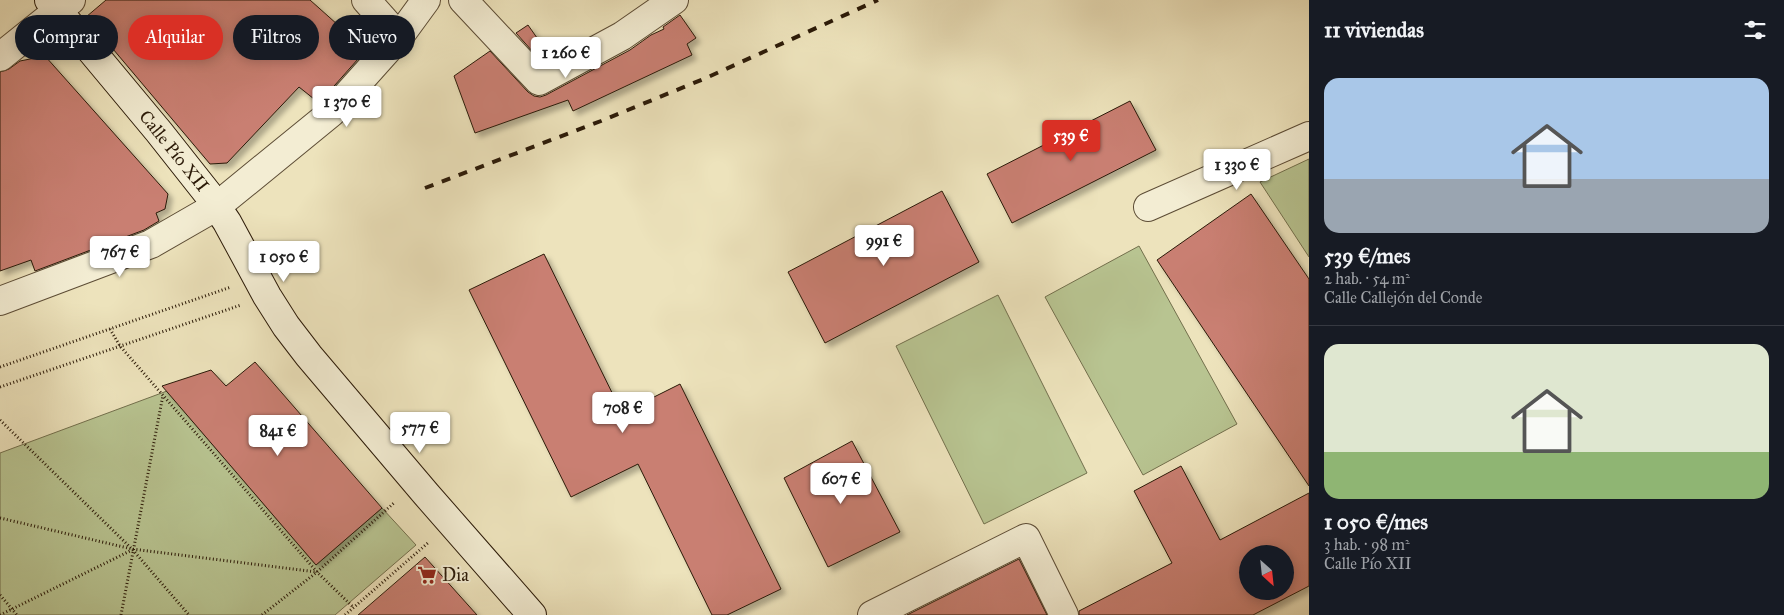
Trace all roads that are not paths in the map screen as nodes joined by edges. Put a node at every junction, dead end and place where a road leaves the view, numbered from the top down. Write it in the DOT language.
graph roads {
  1 [pos="366,0"];
  2 [pos="426,0"];
  3 [pos="464,0"];
  4 [pos="674,0"];
  5 [pos="60,4"];
  6 [pos="380,15"];
  7 [pos="415,15"];
  8 [pos="0,57"];
  9 [pos="378,60"];
  10 [pos="1309,136"];
  11 [pos="217,206"];
  12 [pos="1148,207"];
  13 [pos="0,302"];
  14 [pos="532,615"];
  15 [pos="872,615"];
  16 [pos="1064,615"];
  1 -- 6 [label="street"];
  2 -- 7 [label="street"];
  3 -- 4 [label="street"];
  5 -- 8 [label="street"];
  5 -- 11 [label="street, Calle Pío XII"];
  9 -- 11 [label="street"];
  10 -- 12 [label="street"];
  11 -- 13 [label="street"];
  11 -- 14 [label="street, Calle Pío XII"];
  15 -- 16 [label="street"];
}
